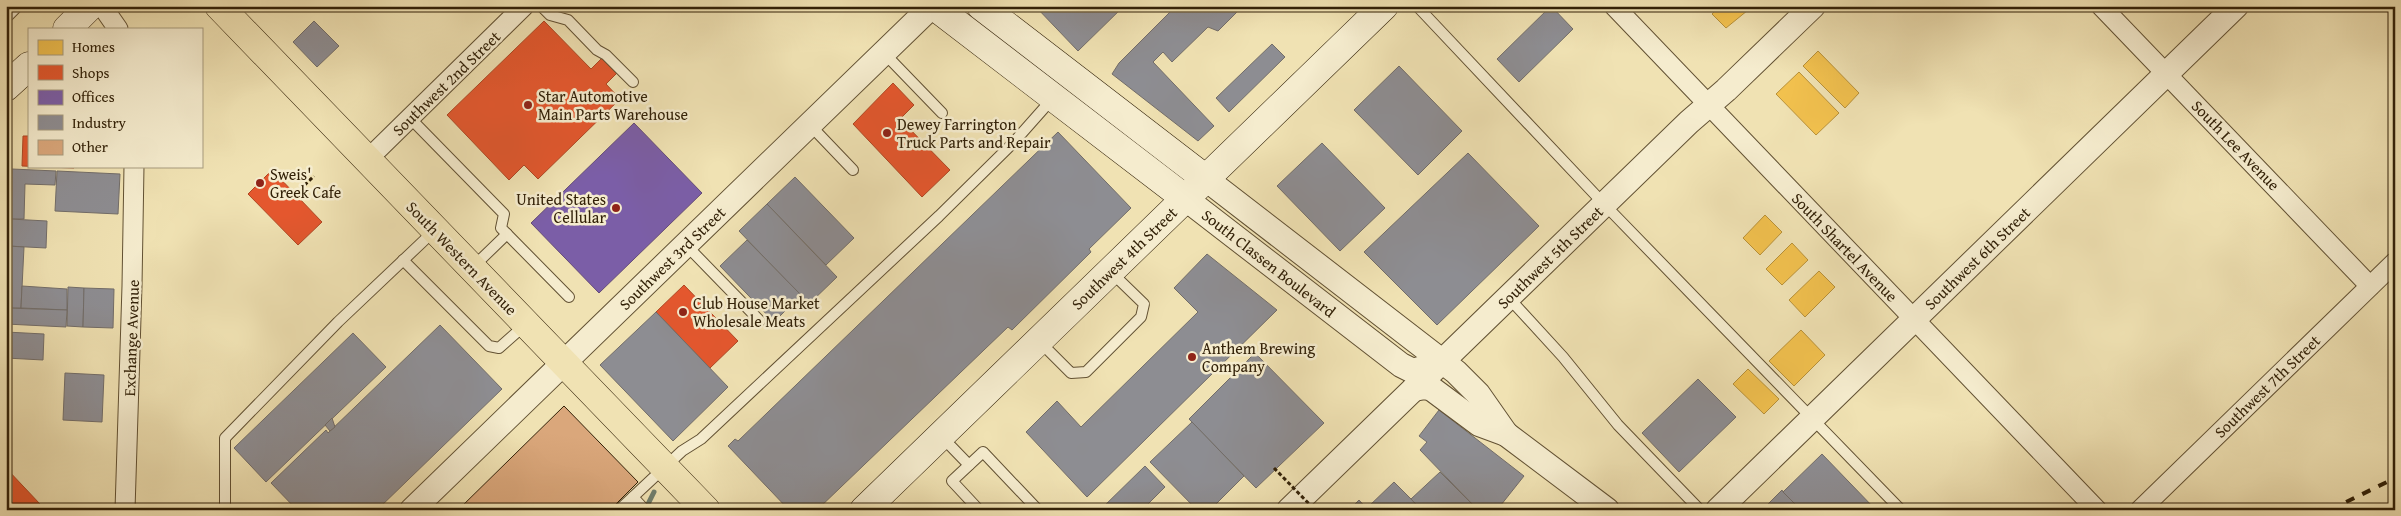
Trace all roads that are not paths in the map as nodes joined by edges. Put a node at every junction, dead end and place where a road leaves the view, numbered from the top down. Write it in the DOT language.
graph roads {
  1 [pos="18,6"];
  2 [pos="90,6"];
  3 [pos="102,6"];
  4 [pos="219,6"];
  5 [pos="524,6"];
  6 [pos="542,6"];
  7 [pos="933,6"];
  8 [pos="981,6"];
  9 [pos="1384,6"];
  10 [pos="1417,6"];
  11 [pos="1614,6"];
  12 [pos="1813,6"];
  13 [pos="2101,6"];
  14 [pos="2236,6"];
  15 [pos="7,14"];
  16 [pos="68,28"];
  17 [pos="117,28"];
  18 [pos="884,53"];
  19 [pos="2168,73"];
  20 [pos="633,82"];
  21 [pos="1054,97"];
  22 [pos="1709,105"];
  23 [pos="942,113"];
  24 [pos="410,118"];
  25 [pos="810,125"];
  26 [pos="367,160"];
  27 [pos="134,168"];
  28 [pos="853,170"];
  29 [pos="1206,179"];
  30 [pos="1186,199"];
  31 [pos="1604,204"];
  32 [pos="436,230"];
  33 [pos="507,234"];
  34 [pos="686,245"];
  35 [pos="403,260"];
  36 [pos="2395,262"];
  37 [pos="472,268"];
  38 [pos="1110,271"];
  39 [pos="2370,286"];
  40 [pos="1508,297"];
  41 [pos="569,298"];
  42 [pos="1914,318"];
  43 [pos="760,322"];
  44 [pos="526,324"];
  45 [pos="1038,341"];
  46 [pos="1442,362"];
  47 [pos="564,363"];
  48 [pos="1414,388"];
  49 [pos="1811,418"];
  50 [pos="1506,434"];
  51 [pos="941,436"];
  52 [pos="969,465"];
  53 [pos="665,467"];
  54 [pos="633,497"];
  55 [pos="125,510"];
  56 [pos="225,510"];
  57 [pos="412,510"];
  58 [pos="619,510"];
  59 [pos="645,510"];
  60 [pos="706,510"];
  61 [pos="864,510"];
  62 [pos="979,510"];
  63 [pos="1038,510"];
  64 [pos="1289,510"];
  65 [pos="1607,510"];
  66 [pos="1700,510"];
  67 [pos="1718,510"];
  68 [pos="1901,510"];
  69 [pos="2098,510"];
  70 [pos="2140,510"];
  1 -- 15 [label="lane"];
  2 -- 16 [label="main road"];
  3 -- 17 [label="street"];
  4 -- 26 [label="main road, South Western Avenue"];
  5 -- 24 [label="street, Southwest 2nd Street"];
  6 -- 20 [label="lane"];
  7 -- 18 [label="street, Southwest 3rd Street"];
  7 -- 21 [label="main road, South Classen Boulevard"];
  8 -- 29 [label="main road, South Classen Boulevard"];
  9 -- 29 [label="main road, Southwest 4th Street"];
  10 -- 31 [label="lane"];
  11 -- 22 [label="street, South Shartel Avenue"];
  12 -- 22 [label="street, Southwest 5th Street"];
  13 -- 19 [label="street, South Lee Avenue"];
  14 -- 19 [label="street, Southwest 6th Street"];
  18 -- 23 [label="lane"];
  18 -- 25 [label="street, Southwest 3rd Street"];
  19 -- 39 [label="street, South Lee Avenue"];
  19 -- 42 [label="street, Southwest 6th Street"];
  21 -- 30 [label="main road, South Classen Boulevard"];
  21 -- 53 [label="lane"];
  22 -- 31 [label="street, Southwest 5th Street"];
  22 -- 42 [label="street, South Shartel Avenue"];
  24 -- 26 [label="street, Southwest 2nd Street"];
  24 -- 33 [label="lane"];
  25 -- 28 [label="lane"];
  25 -- 34 [label="street, Southwest 3rd Street"];
  26 -- 32 [label="main road, South Western Avenue"];
  27 -- 55 [label="street, Exchange Avenue"];
  29 -- 30 [label="main road, Southwest 4th Street"];
  29 -- 46 [label="street, South Classen Boulevard"];
  30 -- 38 [label="main road, Southwest 4th Street"];
  30 -- 46 [label="street, South Classen Boulevard"];
  31 -- 40 [label="street, Southwest 5th Street"];
  31 -- 49 [label="lane"];
  32 -- 35 [label="lane"];
  32 -- 37 [label="main road, South Western Avenue"];
  33 -- 37 [label="lane"];
  33 -- 41 [label="lane"];
  34 -- 43 [label="lane"];
  34 -- 47 [label="street, Southwest 3rd Street"];
  35 -- 44 [label="lane"];
  35 -- 56 [label="lane"];
  36 -- 39 [label="street, Southwest 7th Street"];
  37 -- 44 [label="main road, South Western Avenue"];
  38 -- 45 [label="main road, Southwest 4th Street"];
  38 -- 45 [label="lane"];
  39 -- 70 [label="street, Southwest 7th Street"];
  40 -- 46 [label="street, Southwest 5th Street"];
  40 -- 66 [label="lane"];
  42 -- 49 [label="street, Southwest 6th Street"];
  42 -- 69 [label="street, South Shartel Avenue"];
  44 -- 47 [label="main road, South Western Avenue"];
  45 -- 51 [label="main road, Southwest 4th Street"];
  46 -- 48 [label="street, Southwest 5th Street"];
  46 -- 50 [label="street, South Classen Boulevard"];
  47 -- 53 [label="main road, South Western Avenue"];
  47 -- 57 [label="street, Southwest 3rd Street"];
  48 -- 50 [label="street, South Classen Boulevard"];
  48 -- 64 [label="street, Southwest 5th Street"];
  49 -- 67 [label="street, Southwest 6th Street"];
  49 -- 68 [label="lane"];
  50 -- 65 [label="street, South Classen Boulevard"];
  51 -- 52 [label="lane"];
  51 -- 61 [label="main road, Southwest 4th Street"];
  52 -- 62 [label="lane"];
  52 -- 63 [label="lane"];
  53 -- 54 [label="lane"];
  53 -- 60 [label="main road, South Western Avenue"];
  54 -- 58 [label="lane"];
  54 -- 59 [label="lane"];
}
